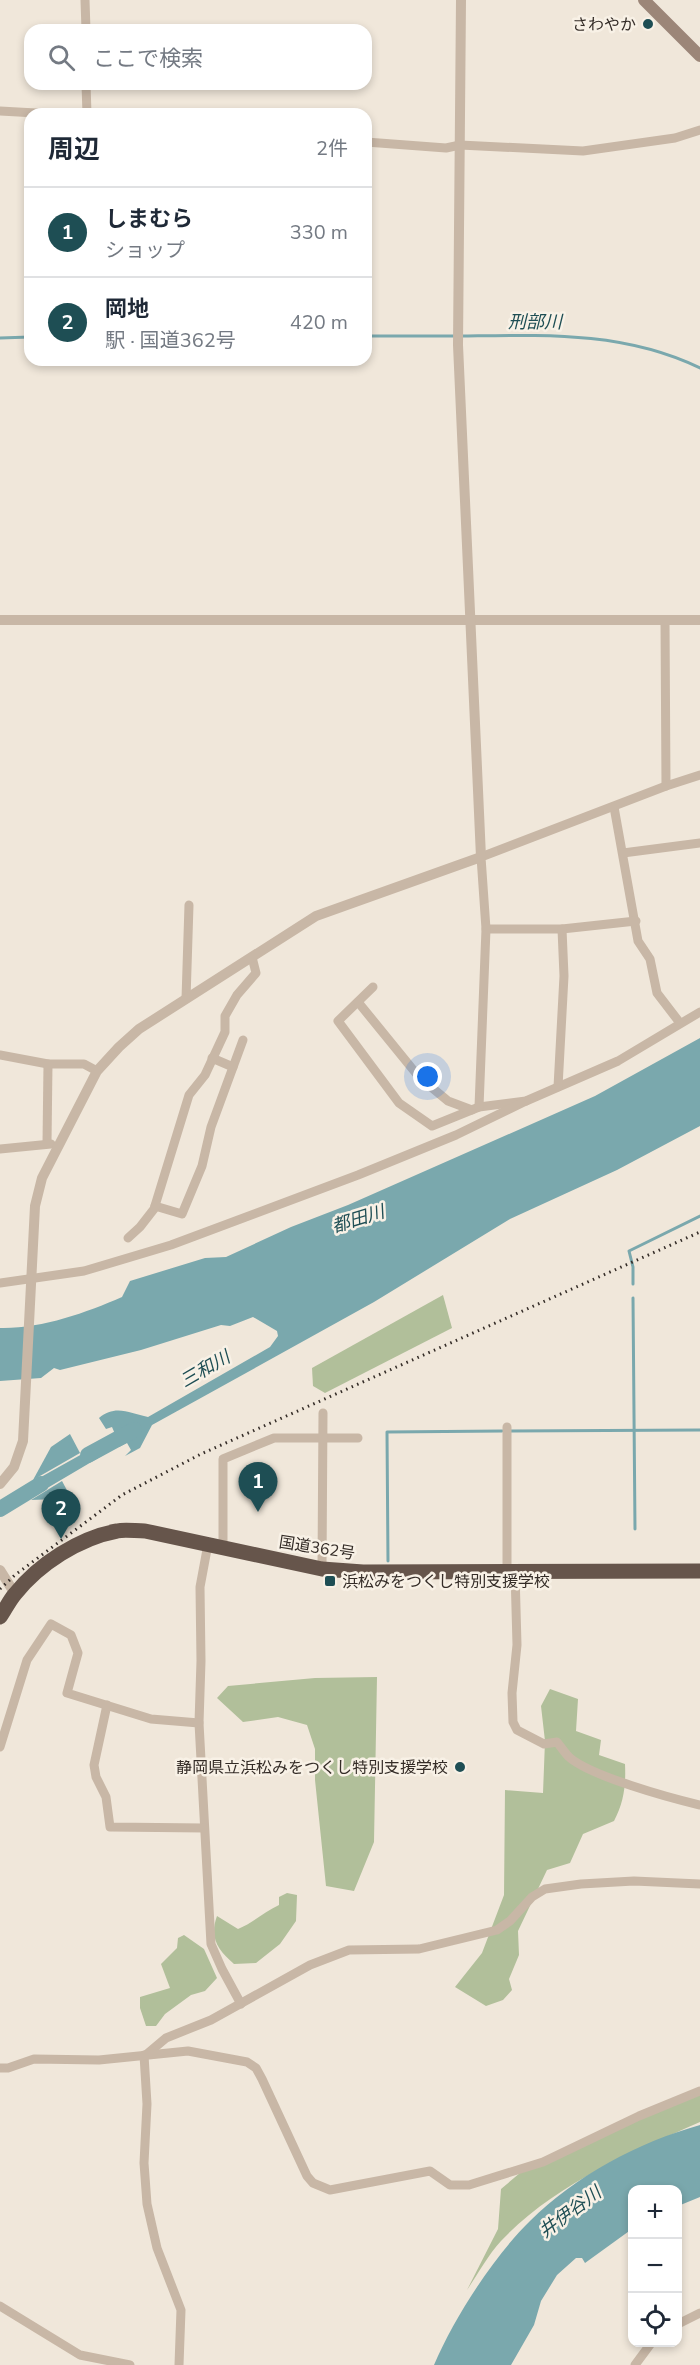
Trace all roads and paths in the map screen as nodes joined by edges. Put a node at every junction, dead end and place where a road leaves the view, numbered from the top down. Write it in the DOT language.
graph roads {
  1 [pos="85,0"];
  2 [pos="461,0"];
  3 [pos="644,0"];
  4 [pos="86,24"];
  5 [pos="700,56"];
  6 [pos="86,90"];
  7 [pos="87,108"];
  8 [pos="0,111"];
  9 [pos="24,112"];
  10 [pos="700,130"];
  11 [pos="372,142"];
  12 [pos="460,145"];
  13 [pos="472,619"];
  14 [pos="0,620"];
  15 [pos="665,620"];
  16 [pos="700,620"];
  17 [pos="700,775"];
  18 [pos="666,786"];
  19 [pos="614,807"];
  20 [pos="700,843"];
  21 [pos="622,853"];
  22 [pos="481,857"];
  23 [pos="189,905"];
  24 [pos="636,921"];
  25 [pos="486,929"];
  26 [pos="562,929"];
  27 [pos="252,957"];
  28 [pos="373,987"];
  29 [pos="186,999"];
  30 [pos="358,1002"];
  31 [pos="700,1012"];
  32 [pos="680,1023"];
  33 [pos="243,1041"];
  34 [pos="0,1055"];
  35 [pos="213,1058"];
  36 [pos="48,1064"];
  37 [pos="233,1067"];
  38 [pos="97,1071"];
  39 [pos="558,1087"];
  40 [pos="526,1101"];
  41 [pos="476,1108"];
  42 [pos="53,1144"];
  43 [pos="0,1149"];
  44 [pos="156,1206"];
  45 [pos="128,1238"];
  46 [pos="31,1281"];
  47 [pos="0,1283"];
  48 [pos="323,1413"];
  49 [pos="507,1427"];
  50 [pos="323,1438"];
  51 [pos="358,1438"];
  52 [pos="0,1484"];
  53 [pos="216,1546"];
  54 [pos="322,1569"];
  55 [pos="0,1570"];
  56 [pos="700,1571"];
  57 [pos="512,1572"];
  58 [pos="15,1594"];
  59 [pos="0,1617"];
  60 [pos="107,1705"];
  61 [pos="199,1723"];
  62 [pos="0,1747"];
  63 [pos="700,1805"];
  64 [pos="204,1828"];
  65 [pos="700,1884"];
  66 [pos="241,2004"];
  67 [pos="145,2054"];
  68 [pos="0,2068"];
  69 [pos="700,2091"];
  70 [pos="0,2306"];
  71 [pos="700,2313"];
  72 [pos="682,2322"];
  73 [pos="649,2347"];
  74 [pos="130,2365"];
  75 [pos="179,2365"];
  76 [pos="635,2365"];
  1 -- 4 [label="street"];
  2 -- 12 [label="street"];
  3 -- 5 [label="main road"];
  6 -- 7 [label="street"];
  8 -- 9 [label="street"];
  10 -- 12 [label="street"];
  11 -- 12 [label="street"];
  12 -- 13 [label="street"];
  13 -- 14 [label="street"];
  13 -- 15 [label="street"];
  13 -- 22 [label="street"];
  15 -- 16 [label="street"];
  15 -- 18 [label="street"];
  17 -- 18 [label="street"];
  18 -- 19 [label="street"];
  19 -- 21 [label="street"];
  19 -- 22 [label="street"];
  20 -- 21 [label="street"];
  21 -- 24 [label="street"];
  22 -- 25 [label="street"];
  22 -- 27 [label="street"];
  23 -- 29 [label="street"];
  24 -- 26 [label="street"];
  24 -- 32 [label="street"];
  25 -- 26 [label="street"];
  25 -- 41 [label="street"];
  26 -- 39 [label="street"];
  27 -- 29 [label="street"];
  27 -- 35 [label="street"];
  28 -- 30 [label="street"];
  29 -- 38 [label="street"];
  30 -- 41 [label="street"];
  30 -- 41 [label="street"];
  31 -- 32 [label="street"];
  32 -- 39 [label="street"];
  33 -- 37 [label="street"];
  34 -- 36 [label="street"];
  35 -- 37 [label="street"];
  35 -- 44 [label="street"];
  36 -- 38 [label="street"];
  36 -- 42 [label="street"];
  37 -- 44 [label="street"];
  38 -- 42 [label="street"];
  39 -- 40 [label="street"];
  40 -- 41 [label="street"];
  40 -- 46 [label="street"];
  42 -- 43 [label="street"];
  42 -- 46 [label="street"];
  44 -- 45 [label="street"];
  46 -- 47 [label="street"];
  46 -- 52 [label="street"];
  48 -- 50 [label="street"];
  49 -- 57 [label="street"];
  50 -- 51 [label="street"];
  50 -- 53 [label="street"];
  50 -- 54 [label="street"];
  53 -- 54 [label="highway, 国道362号"];
  53 -- 58 [label="highway, 国道362号"];
  53 -- 61 [label="street"];
  54 -- 57 [label="highway, 国道362号"];
  55 -- 58 [label="street"];
  56 -- 57 [label="highway, 国道362号"];
  57 -- 63 [label="street"];
  58 -- 59 [label="highway, 国道362号"];
  60 -- 61 [label="street"];
  60 -- 62 [label="street"];
  60 -- 64 [label="street"];
  61 -- 64 [label="street"];
  64 -- 66 [label="street"];
  65 -- 66 [label="street"];
  66 -- 67 [label="street"];
  67 -- 68 [label="street"];
  67 -- 69 [label="street"];
  67 -- 75 [label="street"];
  70 -- 74 [label="street"];
  71 -- 72 [label="street"];
  73 -- 76 [label="street"];
}
